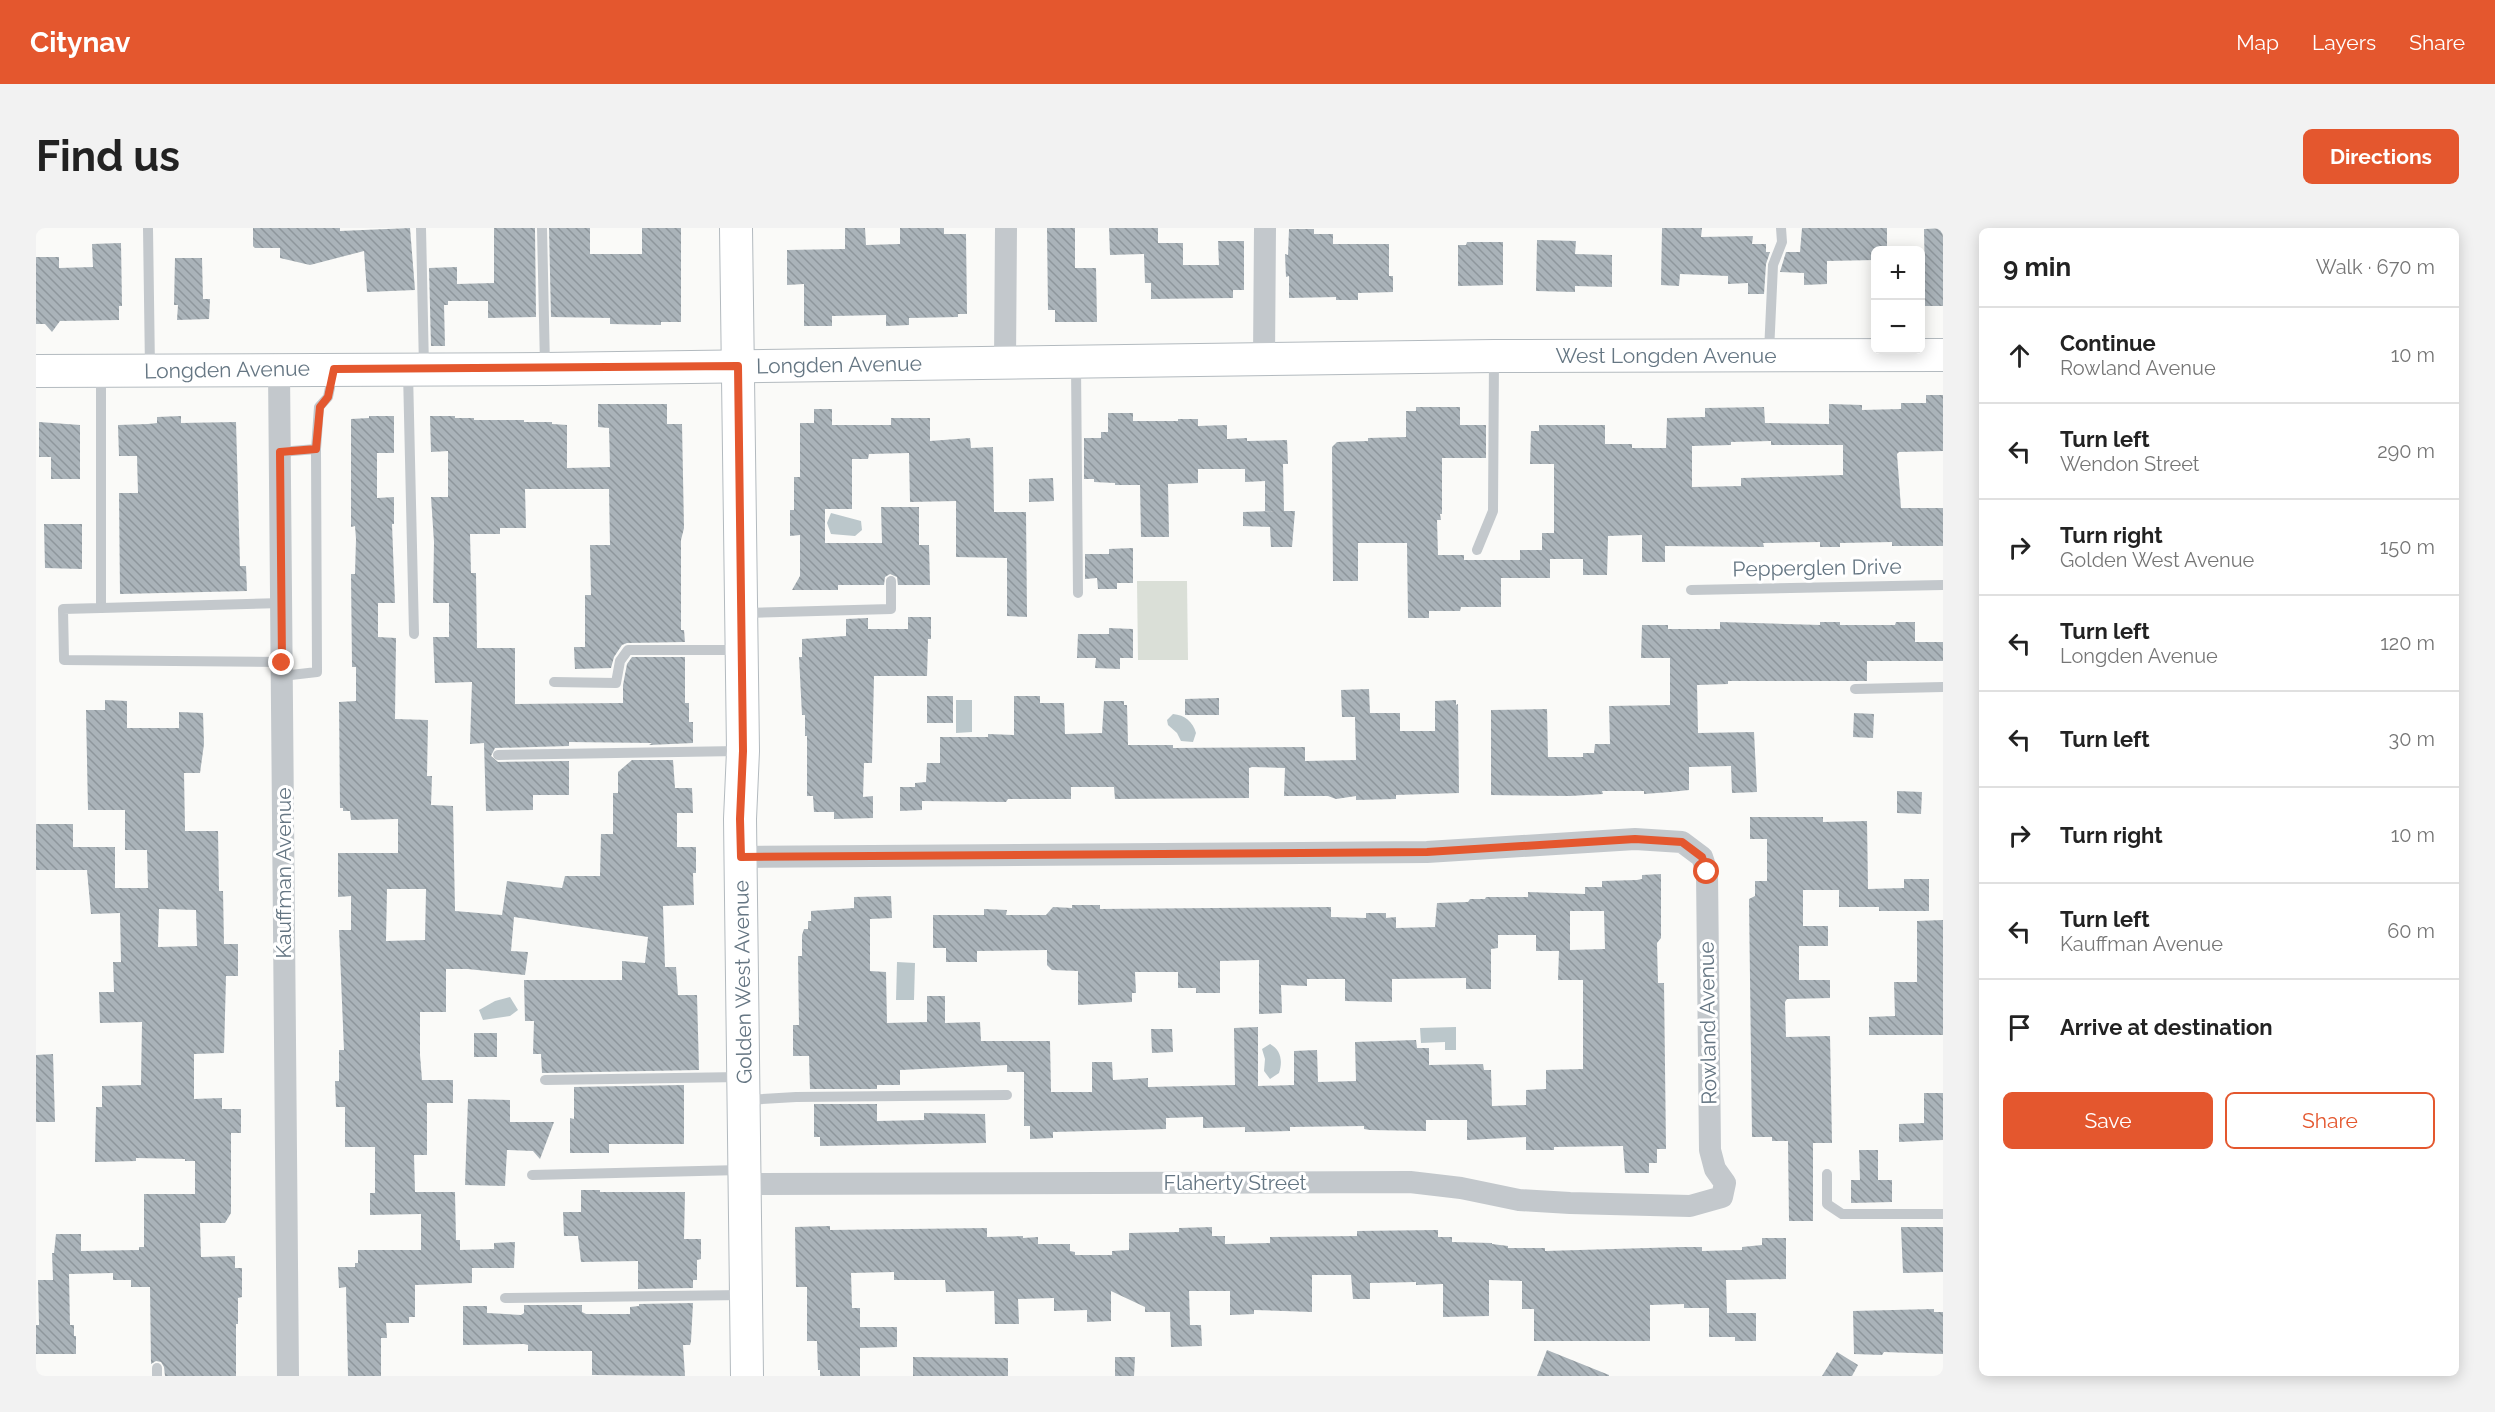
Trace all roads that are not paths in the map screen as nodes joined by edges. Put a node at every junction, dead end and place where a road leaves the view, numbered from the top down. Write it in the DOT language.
graph roads {
  1 [pos="148,228"];
  2 [pos="421,228"];
  3 [pos="542,228"];
  4 [pos="736,228"];
  5 [pos="1006,228"];
  6 [pos="1265,228"];
  7 [pos="1781,228"];
  8 [pos="1769,355"];
  9 [pos="1943,355"];
  10 [pos="1494,356"];
  11 [pos="1389,357"];
  12 [pos="1264,359"];
  13 [pos="1005,362"];
  14 [pos="1076,362"];
  15 [pos="738,366"];
  16 [pos="416,368"];
  17 [pos="279,369"];
  18 [pos="334,369"];
  19 [pos="545,369"];
  20 [pos="36,371"];
  21 [pos="100,371"];
  22 [pos="150,371"];
  23 [pos="316,449"];
  24 [pos="280,452"];
  25 [pos="1477,550"];
  26 [pos="891,581"];
  27 [pos="1943,585"];
  28 [pos="1691,590"];
  29 [pos="1078,593"];
  30 [pos="282,603"];
  31 [pos="102,608"];
  32 [pos="740,613"];
  33 [pos="414,634"];
  34 [pos="740,650"];
  35 [pos="282,669"];
  36 [pos="554,682"];
  37 [pos="1943,687"];
  38 [pos="1855,689"];
  39 [pos="743,751"];
  40 [pos="498,755"];
  41 [pos="741,857"];
  42 [pos="545,1080"];
  43 [pos="744,1089"];
  44 [pos="1007,1095"];
  45 [pos="1827,1174"];
  46 [pos="532,1175"];
  47 [pos="744,1177"];
  48 [pos="1722,1197"];
  49 [pos="1943,1214"];
  50 [pos="747,1295"];
  51 [pos="506,1298"];
  52 [pos="288,1376"];
  53 [pos="747,1376"];
  1 -- 22 [label="lane"];
  2 -- 16 [label="lane"];
  3 -- 19 [label="lane"];
  4 -- 15 [label="street, Golden West Avenue"];
  5 -- 13 [label="street"];
  6 -- 12 [label="street"];
  7 -- 8 [label="lane"];
  8 -- 9 [label="street, West Longden Avenue"];
  8 -- 10 [label="street, West Longden Avenue"];
  10 -- 11 [label="street, West Longden Avenue"];
  10 -- 25 [label="lane"];
  11 -- 12 [label="street, Longden Avenue"];
  12 -- 14 [label="street, Longden Avenue"];
  13 -- 14 [label="street, Longden Avenue"];
  13 -- 15 [label="street, Longden Avenue"];
  14 -- 29 [label="lane"];
  15 -- 19 [label="street, Longden Avenue"];
  15 -- 32 [label="street, Golden West Avenue"];
  16 -- 18 [label="street, Longden Avenue"];
  16 -- 19 [label="street, Longden Avenue"];
  16 -- 33 [label="lane"];
  17 -- 18 [label="street, Longden Avenue"];
  17 -- 22 [label="street, Longden Avenue"];
  17 -- 24 [label="street, Kauffman Avenue"];
  18 -- 23 [label="lane"];
  20 -- 21 [label="street, Longden Avenue"];
  21 -- 22 [label="street, Longden Avenue"];
  21 -- 31 [label="lane"];
  23 -- 24 [label="lane"];
  23 -- 35 [label="lane"];
  24 -- 30 [label="street, Kauffman Avenue"];
  26 -- 32 [label="lane"];
  27 -- 28 [label="lane, Pepperglen Drive"];
  30 -- 31 [label="lane"];
  30 -- 35 [label="street, Kauffman Avenue"];
  31 -- 35 [label="lane"];
  32 -- 34 [label="street, Golden West Avenue"];
  34 -- 36 [label="lane"];
  34 -- 39 [label="street, Golden West Avenue"];
  35 -- 52 [label="street, Kauffman Avenue"];
  37 -- 38 [label="lane"];
  39 -- 40 [label="lane"];
  39 -- 41 [label="street, Golden West Avenue"];
  41 -- 43 [label="street, Golden West Avenue"];
  41 -- 48 [label="street, Rowland Avenue"];
  42 -- 43 [label="lane"];
  43 -- 44 [label="lane"];
  43 -- 47 [label="street, Golden West Avenue"];
  45 -- 49 [label="lane"];
  46 -- 47 [label="lane"];
  47 -- 48 [label="street, Flaherty Street"];
  47 -- 50 [label="street, Golden West Avenue"];
  50 -- 51 [label="lane"];
  50 -- 53 [label="street, Golden West Avenue"];
}
